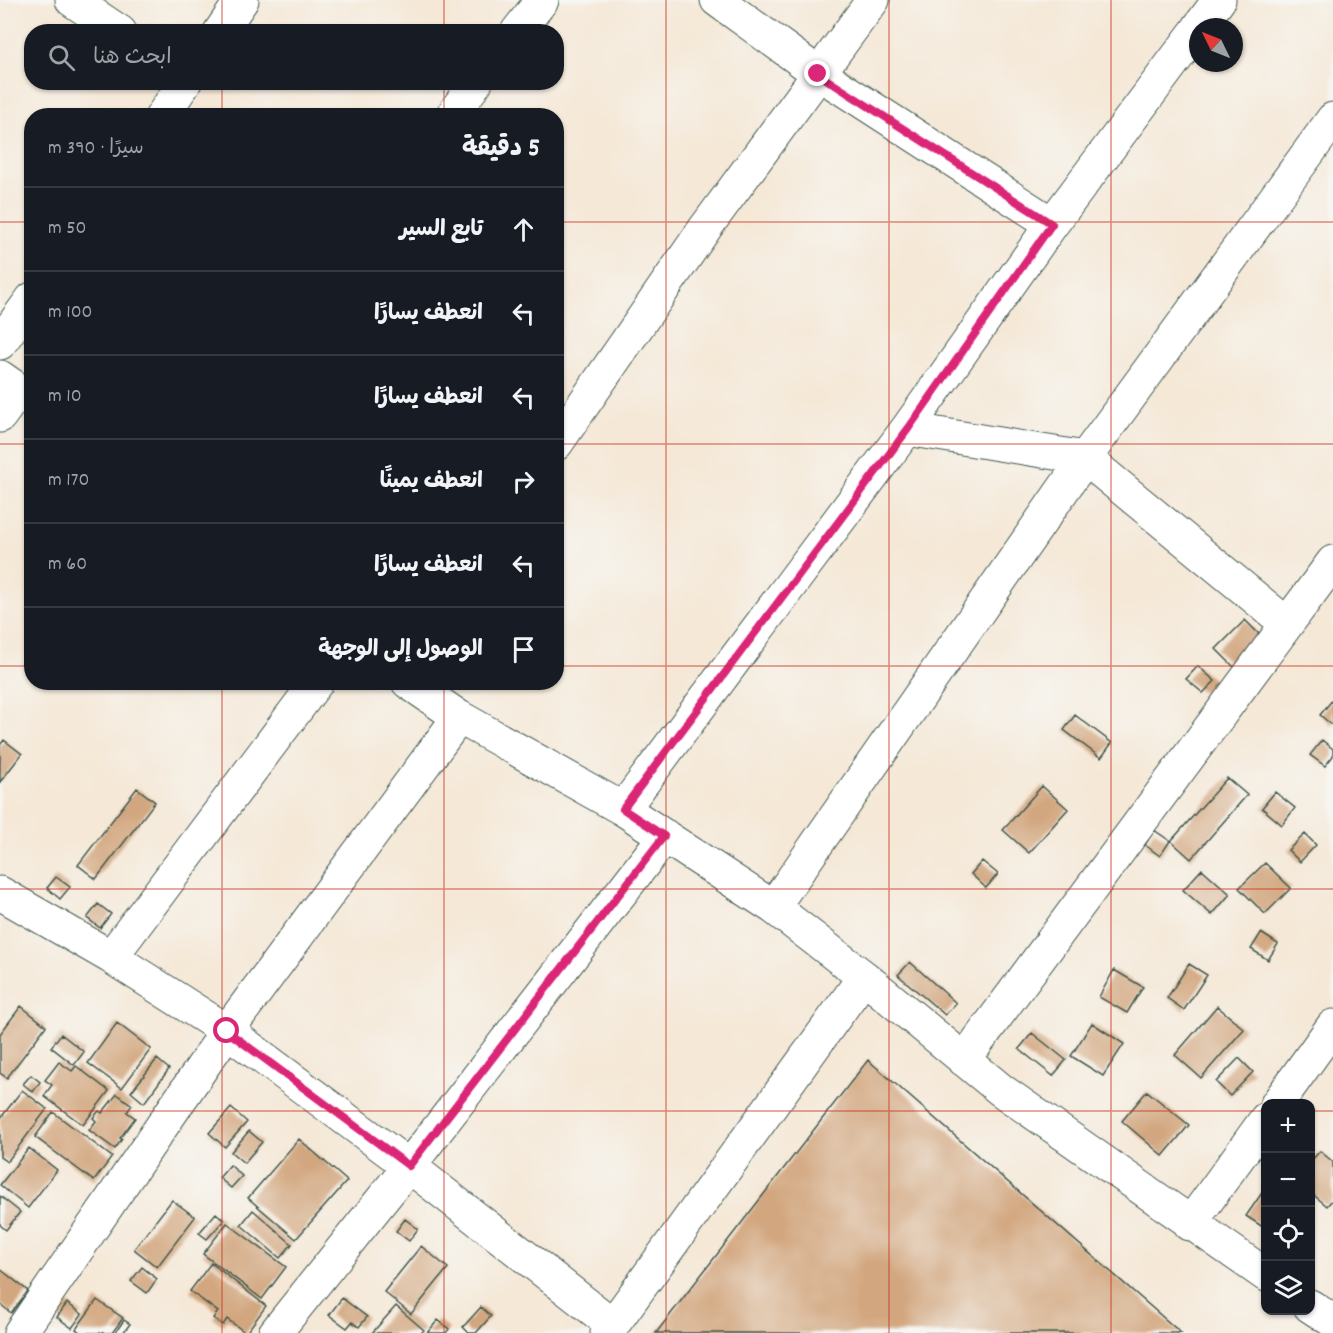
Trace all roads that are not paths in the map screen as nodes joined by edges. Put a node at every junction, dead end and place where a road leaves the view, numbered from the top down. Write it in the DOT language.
graph roads {
  1 [pos="72,0"];
  2 [pos="242,0"];
  3 [pos="542,0"];
  4 [pos="717,0"];
  5 [pos="873,0"];
  6 [pos="1219,0"];
  7 [pos="1206,18"];
  8 [pos="108,24"];
  9 [pos="226,24"];
  10 [pos="523,24"];
  11 [pos="1189,41"];
  12 [pos="818,74"];
  13 [pos="180,90"];
  14 [pos="470,90"];
  15 [pos="167,108"];
  16 [pos="458,108"];
  17 [pos="1333,119"];
  18 [pos="1052,224"];
  19 [pos="24,310"];
  20 [pos="0,343"];
  21 [pos="17,389"];
  22 [pos="0,416"];
  23 [pos="908,429"];
  24 [pos="564,432"];
  25 [pos="1085,458"];
  26 [pos="1333,562"];
  27 [pos="1287,624"];
  28 [pos="311,690"];
  29 [pos="420,690"];
  30 [pos="459,717"];
  31 [pos="623,809"];
  32 [pos="664,836"];
  33 [pos="4,904"];
  34 [pos="773,907"];
  35 [pos="111,957"];
  36 [pos="864,977"];
  37 [pos="1333,1026"];
  38 [pos="227,1031"];
  39 [pos="964,1060"];
  40 [pos="1281,1099"];
  41 [pos="1261,1126"];
  42 [pos="409,1166"];
  43 [pos="1190,1224"];
  44 [pos="1261,1272"];
  45 [pos="610,1329"];
  46 [pos="20,1333"];
  47 [pos="275,1333"];
  1 -- 8 [label="street"];
  2 -- 9 [label="street"];
  3 -- 10 [label="street"];
  4 -- 12 [label="street"];
  5 -- 12 [label="street"];
  6 -- 7 [label="street"];
  11 -- 18 [label="street"];
  12 -- 18 [label="street"];
  12 -- 24 [label="street"];
  13 -- 15 [label="street"];
  14 -- 16 [label="street"];
  17 -- 25 [label="street"];
  18 -- 23 [label="street"];
  19 -- 20 [label="street"];
  21 -- 22 [label="street"];
  23 -- 25 [label="street"];
  23 -- 31 [label="street"];
  25 -- 27 [label="street"];
  25 -- 34 [label="street"];
  26 -- 27 [label="street"];
  27 -- 39 [label="street"];
  28 -- 35 [label="street"];
  29 -- 30 [label="street"];
  30 -- 31 [label="street"];
  30 -- 38 [label="street"];
  31 -- 32 [label="street"];
  32 -- 34 [label="street"];
  32 -- 42 [label="street"];
  33 -- 35 [label="street"];
  34 -- 36 [label="street"];
  35 -- 38 [label="street"];
  36 -- 39 [label="street"];
  36 -- 45 [label="street"];
  37 -- 40 [label="street"];
  38 -- 42 [label="street"];
  38 -- 46 [label="street"];
  39 -- 43 [label="street"];
  41 -- 43 [label="street"];
  42 -- 45 [label="street"];
  42 -- 47 [label="street"];
  43 -- 44 [label="street"];
}
